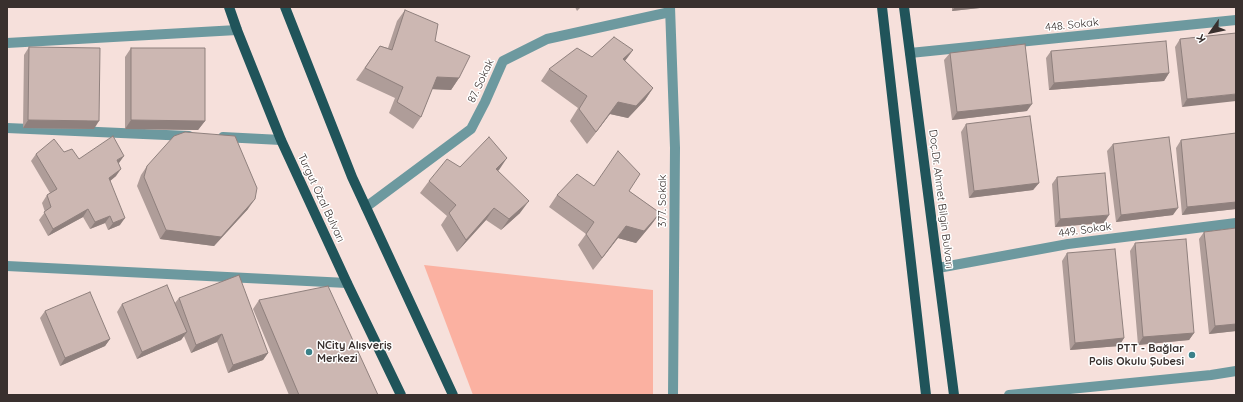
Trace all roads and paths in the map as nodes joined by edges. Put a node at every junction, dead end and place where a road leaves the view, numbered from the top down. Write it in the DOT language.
graph roads {
  1 [pos="229,7"];
  2 [pos="285,7"];
  3 [pos="882,7"];
  4 [pos="904,7"];
  5 [pos="670,10"];
  6 [pos="1236,20"];
  7 [pos="237,30"];
  8 [pos="7,43"];
  9 [pos="910,53"];
  10 [pos="7,128"];
  11 [pos="281,140"];
  12 [pos="366,207"];
  13 [pos="1236,222"];
  14 [pos="7,266"];
  15 [pos="938,268"];
  16 [pos="347,283"];
  17 [pos="1236,371"];
  18 [pos="401,395"];
  19 [pos="453,395"];
  20 [pos="673,395"];
  21 [pos="926,395"];
  22 [pos="954,395"];
  23 [pos="1009,395"];
  1 -- 7 [label="main road, Turgut Özal Bulvarı"];
  2 -- 12 [label="main road"];
  3 -- 21 [label="main road"];
  4 -- 9 [label="main road, Doç.Dr. Ahmet Bilgin Bulvarı"];
  5 -- 12 [label="street, 87. Sokak"];
  5 -- 20 [label="street, 377. Sokak"];
  6 -- 9 [label="street, 448. Sokak"];
  7 -- 8 [label="street"];
  7 -- 11 [label="main road, Turgut Özal Bulvarı"];
  9 -- 15 [label="main road, Doç.Dr. Ahmet Bilgin Bulvarı"];
  10 -- 11 [label="street"];
  11 -- 16 [label="main road, Turgut Özal Bulvarı"];
  12 -- 19 [label="main road"];
  13 -- 15 [label="street, 449. Sokak"];
  14 -- 16 [label="street"];
  15 -- 22 [label="main road, Doç.Dr. Ahmet Bilgin Bulvarı"];
  16 -- 18 [label="main road, Turgut Özal Bulvarı"];
  17 -- 23 [label="street"];
}
